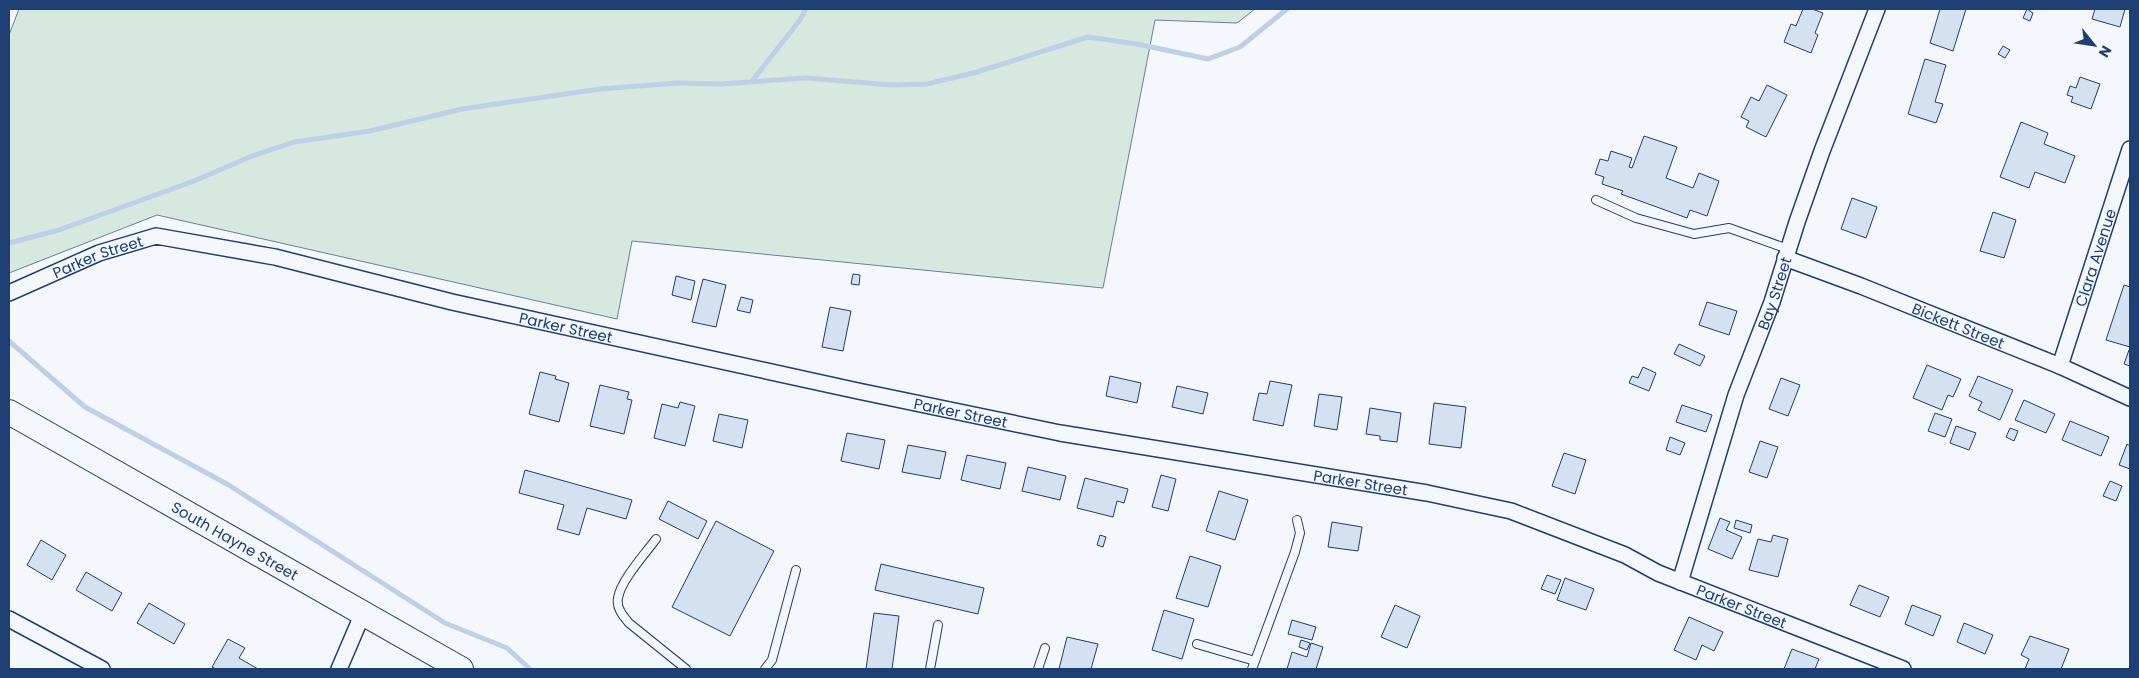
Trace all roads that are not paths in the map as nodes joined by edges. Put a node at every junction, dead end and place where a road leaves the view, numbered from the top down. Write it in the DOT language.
graph roads {
  1 [pos="1877,9"];
  2 [pos="2130,149"];
  3 [pos="1596,200"];
  4 [pos="1787,254"];
  5 [pos="9,293"];
  6 [pos="2060,366"];
  7 [pos="2130,398"];
  8 [pos="9,412"];
  9 [pos="1297,520"];
  10 [pos="656,539"];
  11 [pos="796,570"];
  12 [pos="1680,582"];
  13 [pos="363,613"];
  14 [pos="9,619"];
  15 [pos="938,625"];
  16 [pos="1197,644"];
  17 [pos="1045,648"];
  18 [pos="1253,665"];
  19 [pos="102,669"];
  20 [pos="339,669"];
  21 [pos="461,669"];
  22 [pos="686,669"];
  23 [pos="765,669"];
  24 [pos="930,669"];
  25 [pos="1038,669"];
  26 [pos="1902,669"];
  1 -- 4 [label="street, Bay Street"];
  2 -- 6 [label="street, Clara Avenue"];
  3 -- 4 [label="lane"];
  4 -- 6 [label="street, Bickett Street"];
  4 -- 12 [label="street, Bay Street"];
  5 -- 12 [label="street, Parker Street"];
  6 -- 7 [label="street, Bickett Street"];
  8 -- 13 [label="main road, South Hayne Street"];
  9 -- 18 [label="lane"];
  10 -- 22 [label="lane"];
  11 -- 23 [label="lane"];
  12 -- 26 [label="street, Parker Street"];
  13 -- 20 [label="street"];
  13 -- 21 [label="main road, South Hayne Street"];
  14 -- 19 [label="street"];
  15 -- 24 [label="lane"];
  16 -- 18 [label="lane"];
  17 -- 25 [label="lane"];
}
